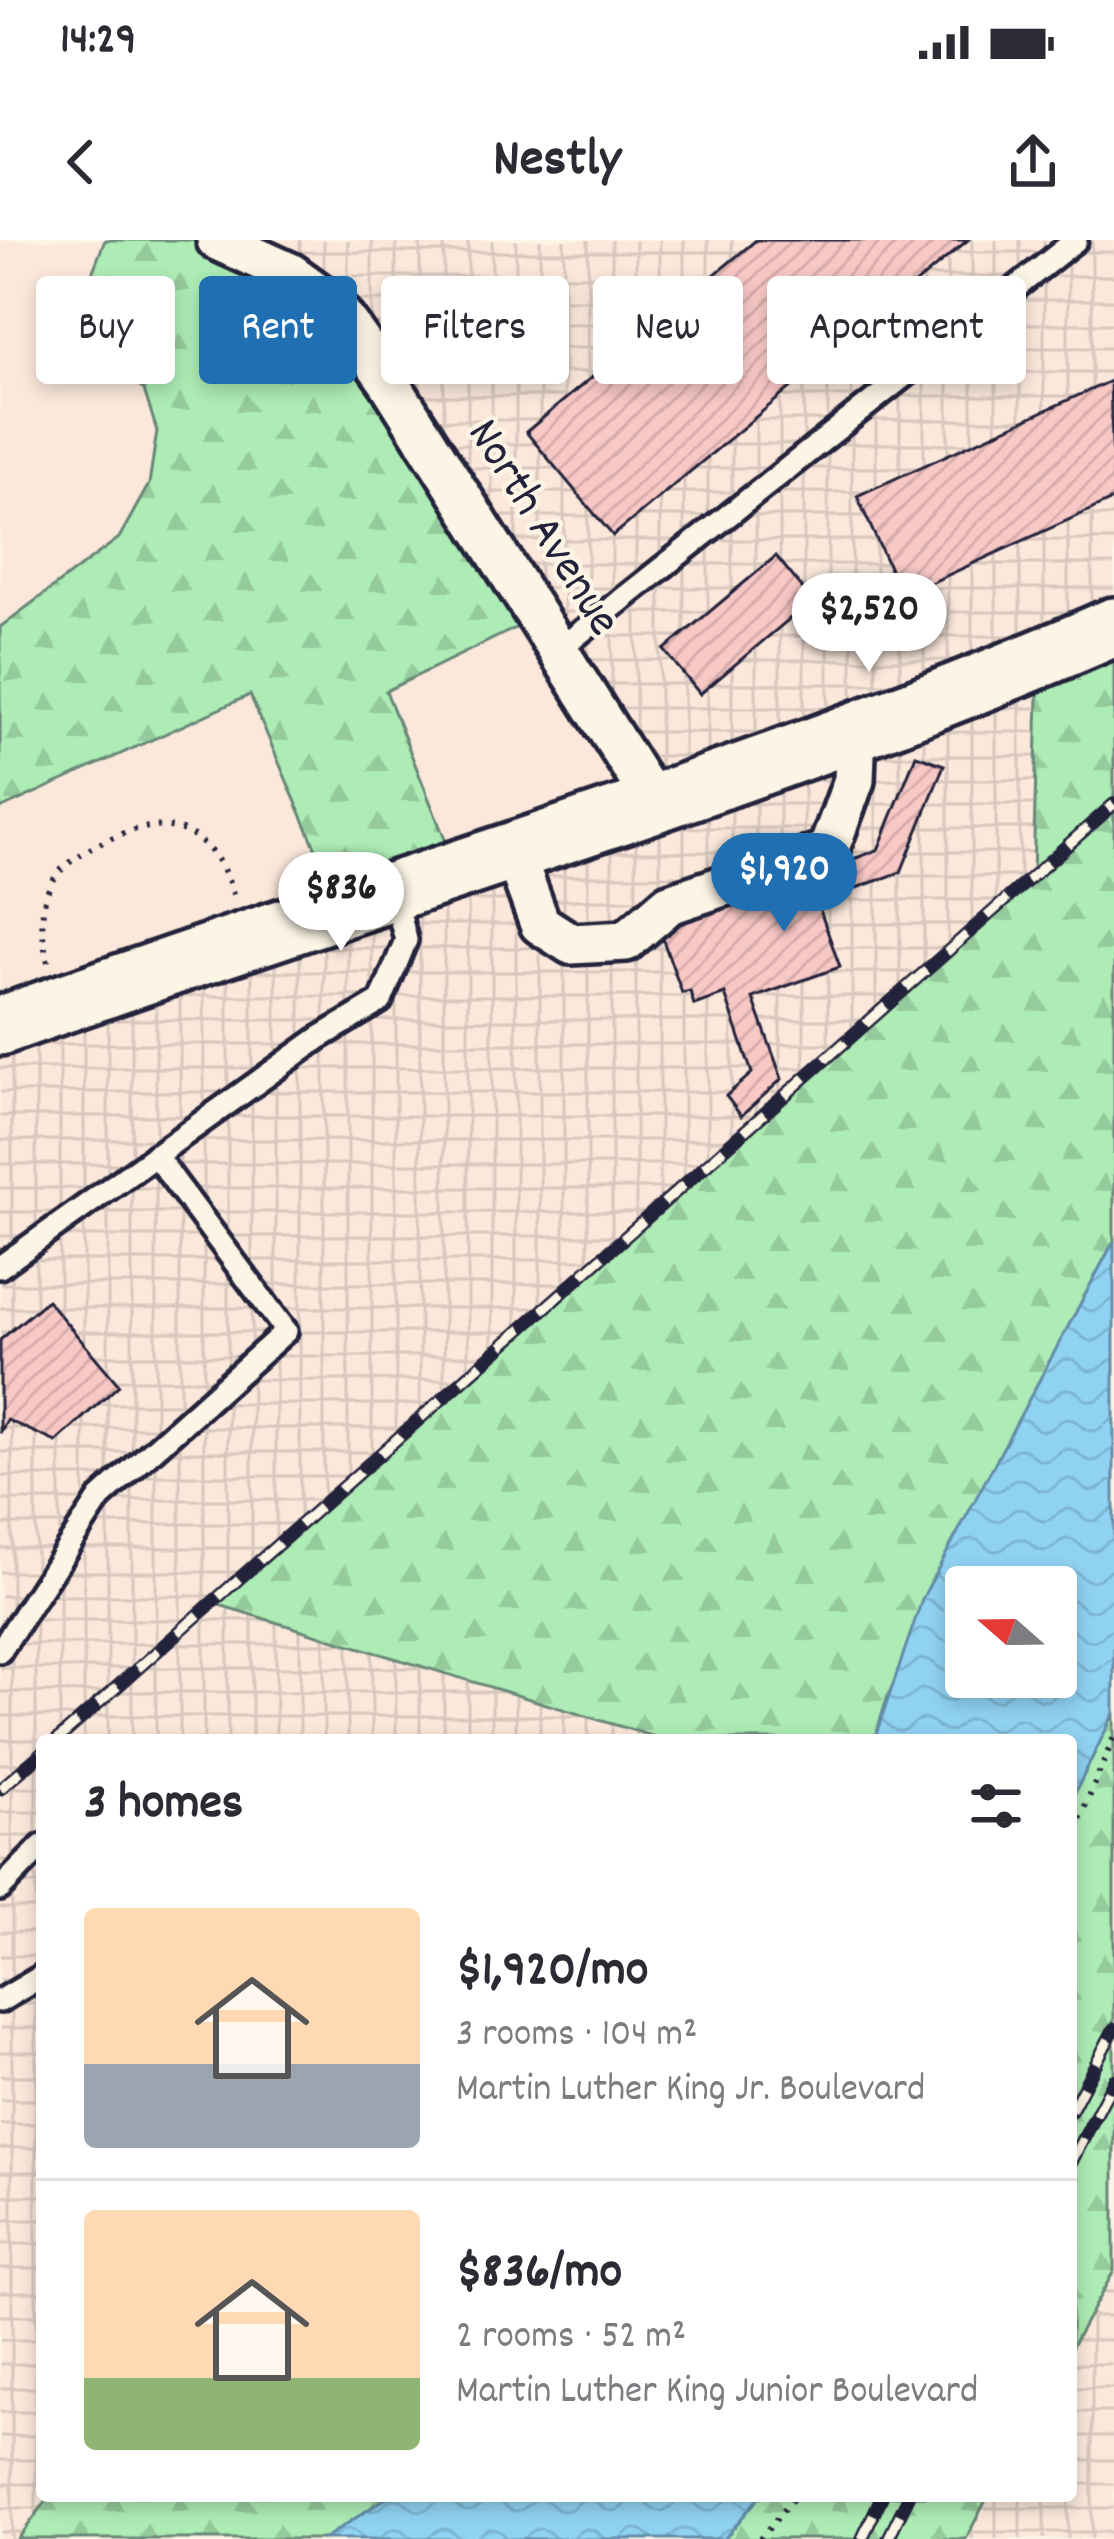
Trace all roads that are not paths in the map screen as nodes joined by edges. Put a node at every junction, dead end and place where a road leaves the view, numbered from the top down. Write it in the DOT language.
graph roads {
  1 [pos="217,240"];
  2 [pos="1076,240"];
  3 [pos="1114,626"];
  4 [pos="557,651"];
  5 [pos="856,729"];
  6 [pos="653,801"];
  7 [pos="512,848"];
  8 [pos="392,888"];
  9 [pos="0,1026"];
  10 [pos="155,1155"];
  11 [pos="0,1267"];
  12 [pos="0,1651"];
  13 [pos="36,1852"];
  14 [pos="0,1889"];
  15 [pos="36,1980"];
  16 [pos="0,2001"];
  1 -- 4 [label="street, North Avenue"];
  2 -- 4 [label="lane"];
  3 -- 5 [label="main road"];
  4 -- 6 [label="street, North Avenue"];
  5 -- 6 [label="main road"];
  5 -- 7 [label="street"];
  6 -- 7 [label="main road"];
  7 -- 8 [label="main road"];
  8 -- 9 [label="main road"];
  8 -- 10 [label="lane"];
  10 -- 11 [label="lane"];
  10 -- 12 [label="lane"];
  13 -- 14 [label="lane"];
  15 -- 16 [label="lane"];
}
